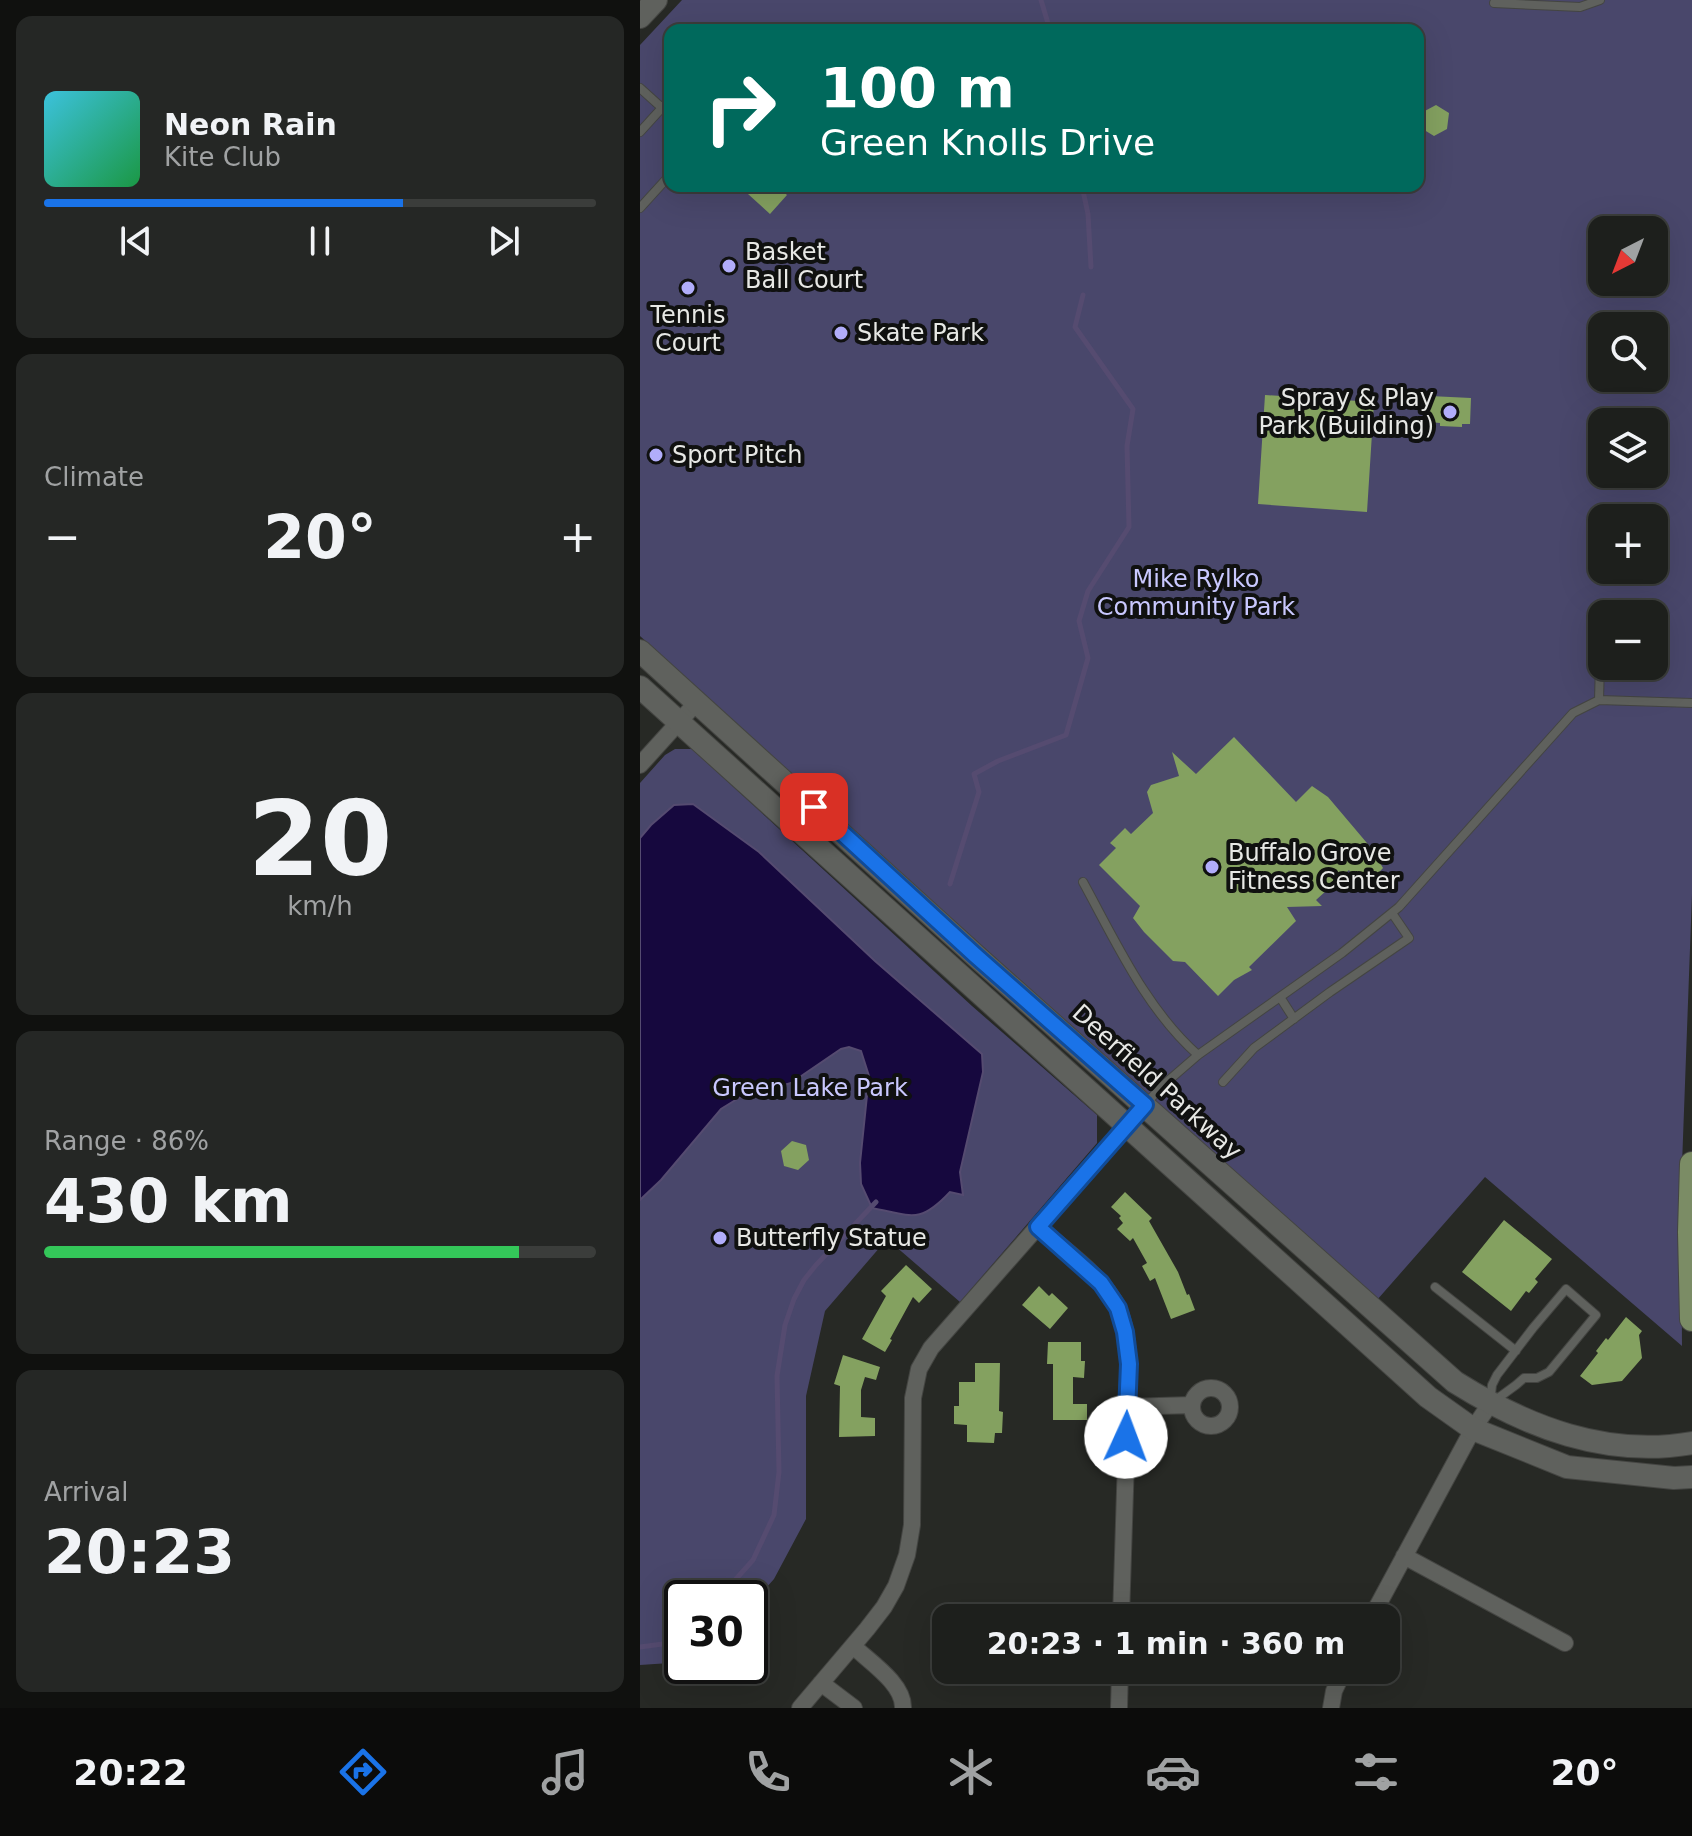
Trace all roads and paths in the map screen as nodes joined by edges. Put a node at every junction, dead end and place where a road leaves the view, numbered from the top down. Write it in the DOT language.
graph roads {
  1 [pos="656,0"];
  2 [pos="1600,0"];
  3 [pos="1494,3"];
  4 [pos="640,17"];
  5 [pos="640,88"];
  6 [pos="664,104"];
  7 [pos="661,107"];
  8 [pos="640,132"];
  9 [pos="664,182"];
  10 [pos="640,208"];
  11 [pos="640,651"];
  12 [pos="1600,680"];
  13 [pos="640,687"];
  14 [pos="1599,700"];
  15 [pos="697,702"];
  16 [pos="1692,703"];
  17 [pos="679,723"];
  18 [pos="640,765"];
  19 [pos="1083,882"];
  20 [pos="1392,913"];
  21 [pos="1280,997"];
  22 [pos="1294,1019"];
  23 [pos="1198,1055"];
  24 [pos="1223,1082"];
  25 [pos="1145,1105"];
  26 [pos="1127,1125"];
  27 [pos="1692,1164"];
  28 [pos="1038,1227"];
  29 [pos="1435,1287"];
  30 [pos="1692,1319"];
  31 [pos="1516,1351"];
  32 [pos="1490,1404"];
  33 [pos="1192,1405"];
  34 [pos="1127,1407"];
  35 [pos="1473,1429"];
  36 [pos="1692,1443"];
  37 [pos="1692,1477"];
  38 [pos="1404,1556"];
  39 [pos="1121,1604"];
  40 [pos="1378,1604"];
  41 [pos="1565,1643"];
  42 [pos="853,1646"];
  43 [pos="821,1683"];
  44 [pos="1120,1684"];
  45 [pos="1337,1684"];
  46 [pos="800,1708"];
  47 [pos="854,1708"];
  48 [pos="903,1708"];
  49 [pos="1119,1708"];
  50 [pos="1331,1708"];
  1 -- 4 [label="main road"];
  2 -- 3 [label="lane"];
  5 -- 7 [label="lane"];
  6 -- 7 [label="lane"];
  7 -- 8 [label="lane"];
  9 -- 10 [label="lane"];
  11 -- 15 [label="main road, Deerfield Parkway"];
  12 -- 14 [label="lane"];
  13 -- 17 [label="main road"];
  14 -- 16 [label="lane"];
  14 -- 20 [label="lane"];
  15 -- 17 [label="street"];
  15 -- 25 [label="main road, Deerfield Parkway"];
  17 -- 18 [label="street"];
  17 -- 26 [label="main road"];
  19 -- 23 [label="lane"];
  20 -- 21 [label="lane"];
  20 -- 22 [label="lane"];
  21 -- 22 [label="lane"];
  21 -- 23 [label="lane"];
  22 -- 24 [label="lane"];
  23 -- 25 [label="lane"];
  25 -- 26 [label="lane"];
  25 -- 32 [label="main road, Deerfield Parkway"];
  26 -- 28 [label="street"];
  26 -- 35 [label="main road"];
  27 -- 30 [label="main road"];
  28 -- 34 [label="street"];
  28 -- 42 [label="street"];
  29 -- 31 [label="lane"];
  31 -- 32 [label="lane"];
  31 -- 32 [label="lane"];
  32 -- 35 [label="street"];
  32 -- 36 [label="main road, Deerfield Parkway"];
  33 -- 34 [label="street"];
  34 -- 39 [label="street"];
  35 -- 37 [label="main road"];
  35 -- 38 [label="street"];
  38 -- 40 [label="street"];
  38 -- 41 [label="street"];
  42 -- 43 [label="street"];
  42 -- 48 [label="street"];
  43 -- 46 [label="street"];
  43 -- 47 [label="street"];
  44 -- 49 [label="street"];
  45 -- 50 [label="street"];
}
